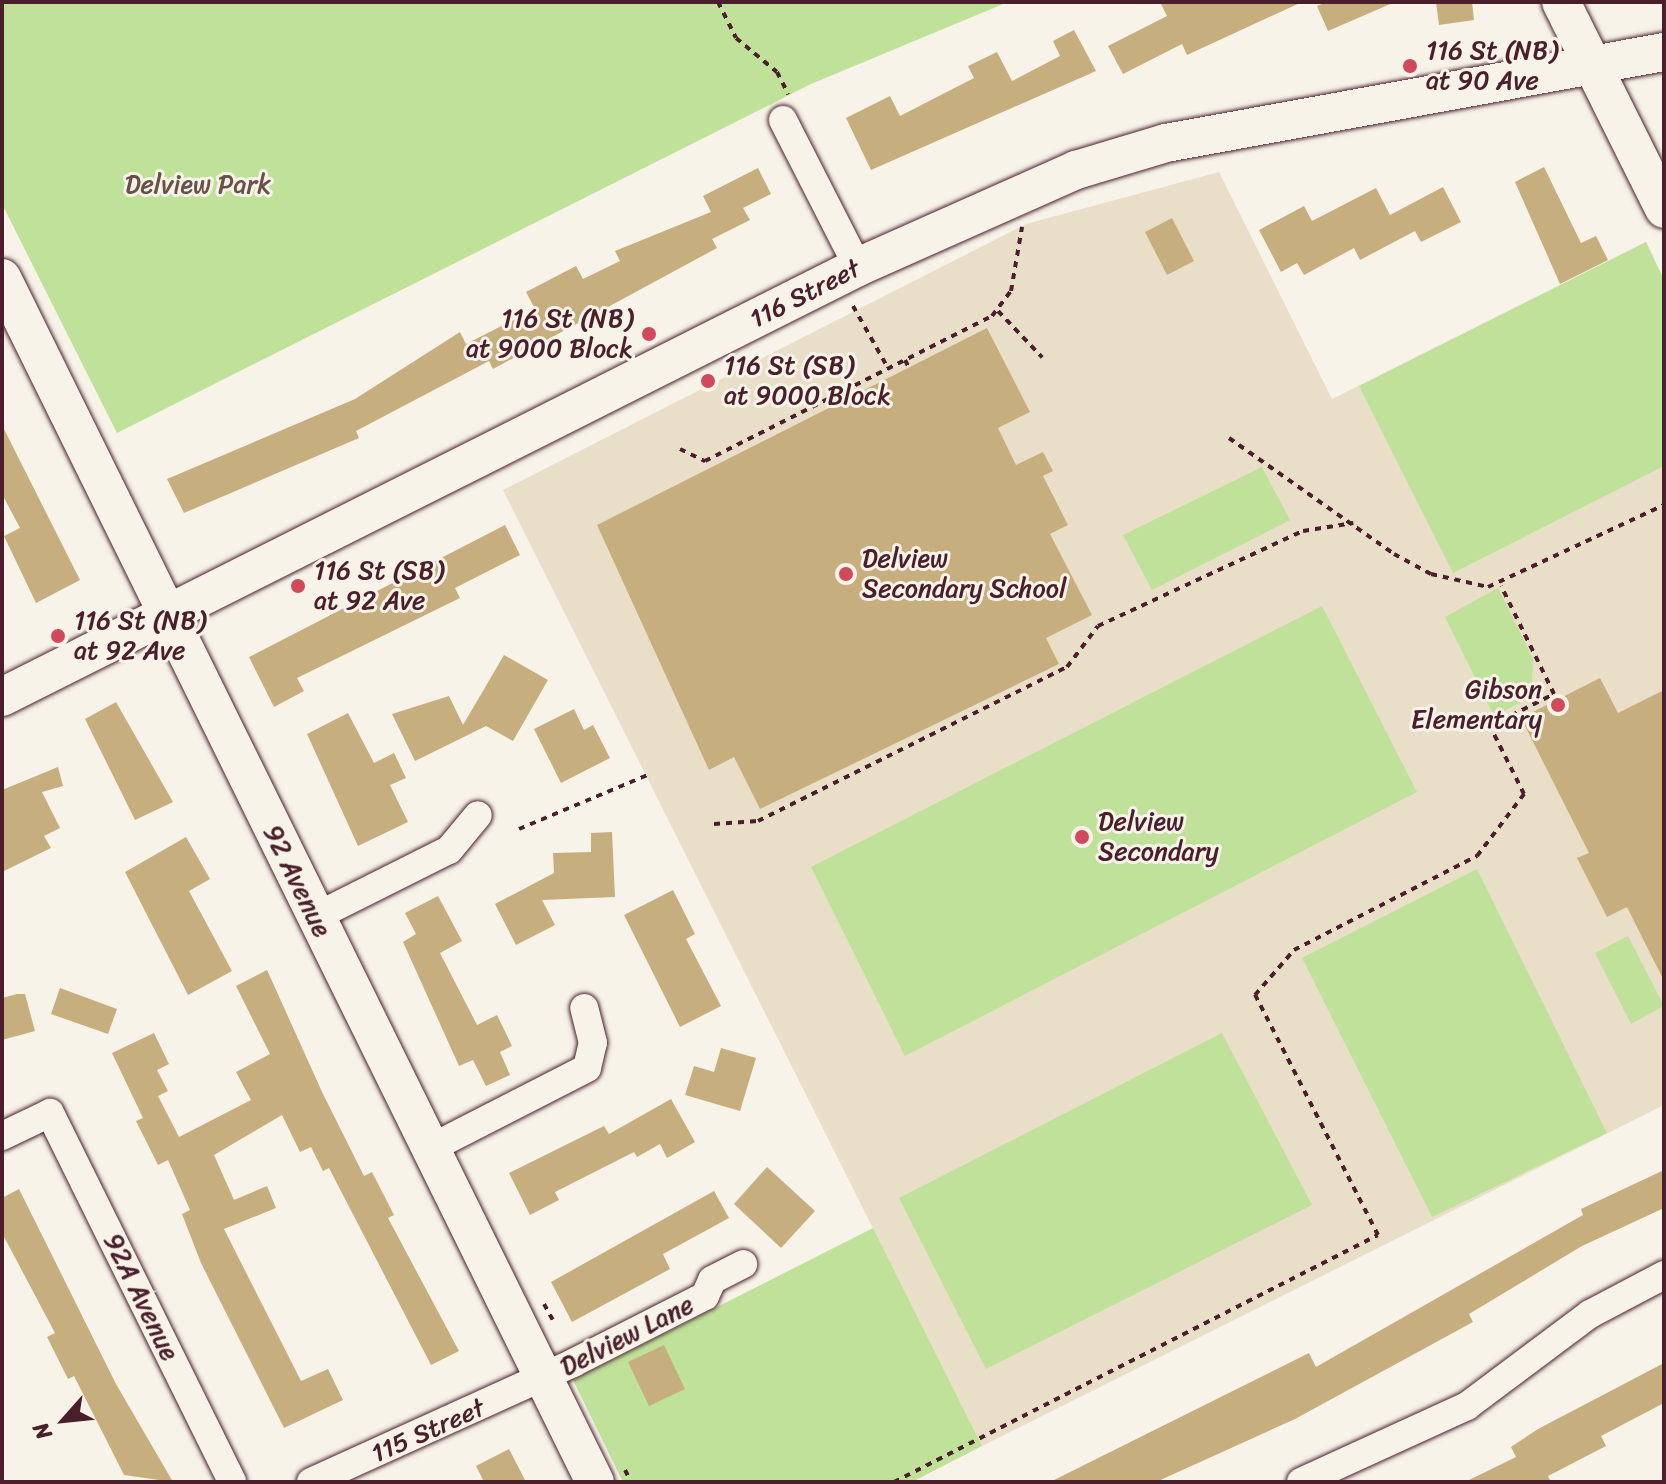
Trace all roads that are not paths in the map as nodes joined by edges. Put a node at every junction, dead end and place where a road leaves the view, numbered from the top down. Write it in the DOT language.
graph roads {
  1 [pos="1561,2"];
  2 [pos="1664,52"];
  3 [pos="1593,68"];
  4 [pos="788,112"];
  5 [pos="1664,209"];
  6 [pos="858,267"];
  7 [pos="2,278"];
  8 [pos="167,615"];
  9 [pos="2,697"];
  10 [pos="478,815"];
  11 [pos="315,917"];
  12 [pos="584,1008"];
  13 [pos="2,1136"];
  14 [pos="431,1148"];
  15 [pos="743,1264"];
  16 [pos="1664,1275"];
  17 [pos="544,1377"];
  18 [pos="232,1482"];
  19 [pos="311,1482"];
  20 [pos="595,1482"];
  21 [pos="1301,1482"];
  1 -- 3 [label="street"];
  2 -- 3 [label="street, 116 Street"];
  3 -- 5 [label="street"];
  3 -- 6 [label="street, 116 Street"];
  4 -- 6 [label="street"];
  6 -- 8 [label="street, 116 Street"];
  7 -- 8 [label="street, 92 Avenue"];
  8 -- 9 [label="street, 116 Street"];
  8 -- 11 [label="street, 92 Avenue"];
  10 -- 11 [label="street"];
  11 -- 14 [label="street, 92 Avenue"];
  12 -- 14 [label="street"];
  13 -- 18 [label="street, 92A Avenue"];
  14 -- 17 [label="street, 92 Avenue"];
  15 -- 17 [label="street, Delview Lane"];
  16 -- 21 [label="street"];
  17 -- 19 [label="street, 115 Street"];
  17 -- 20 [label="street, 92 Avenue"];
}
